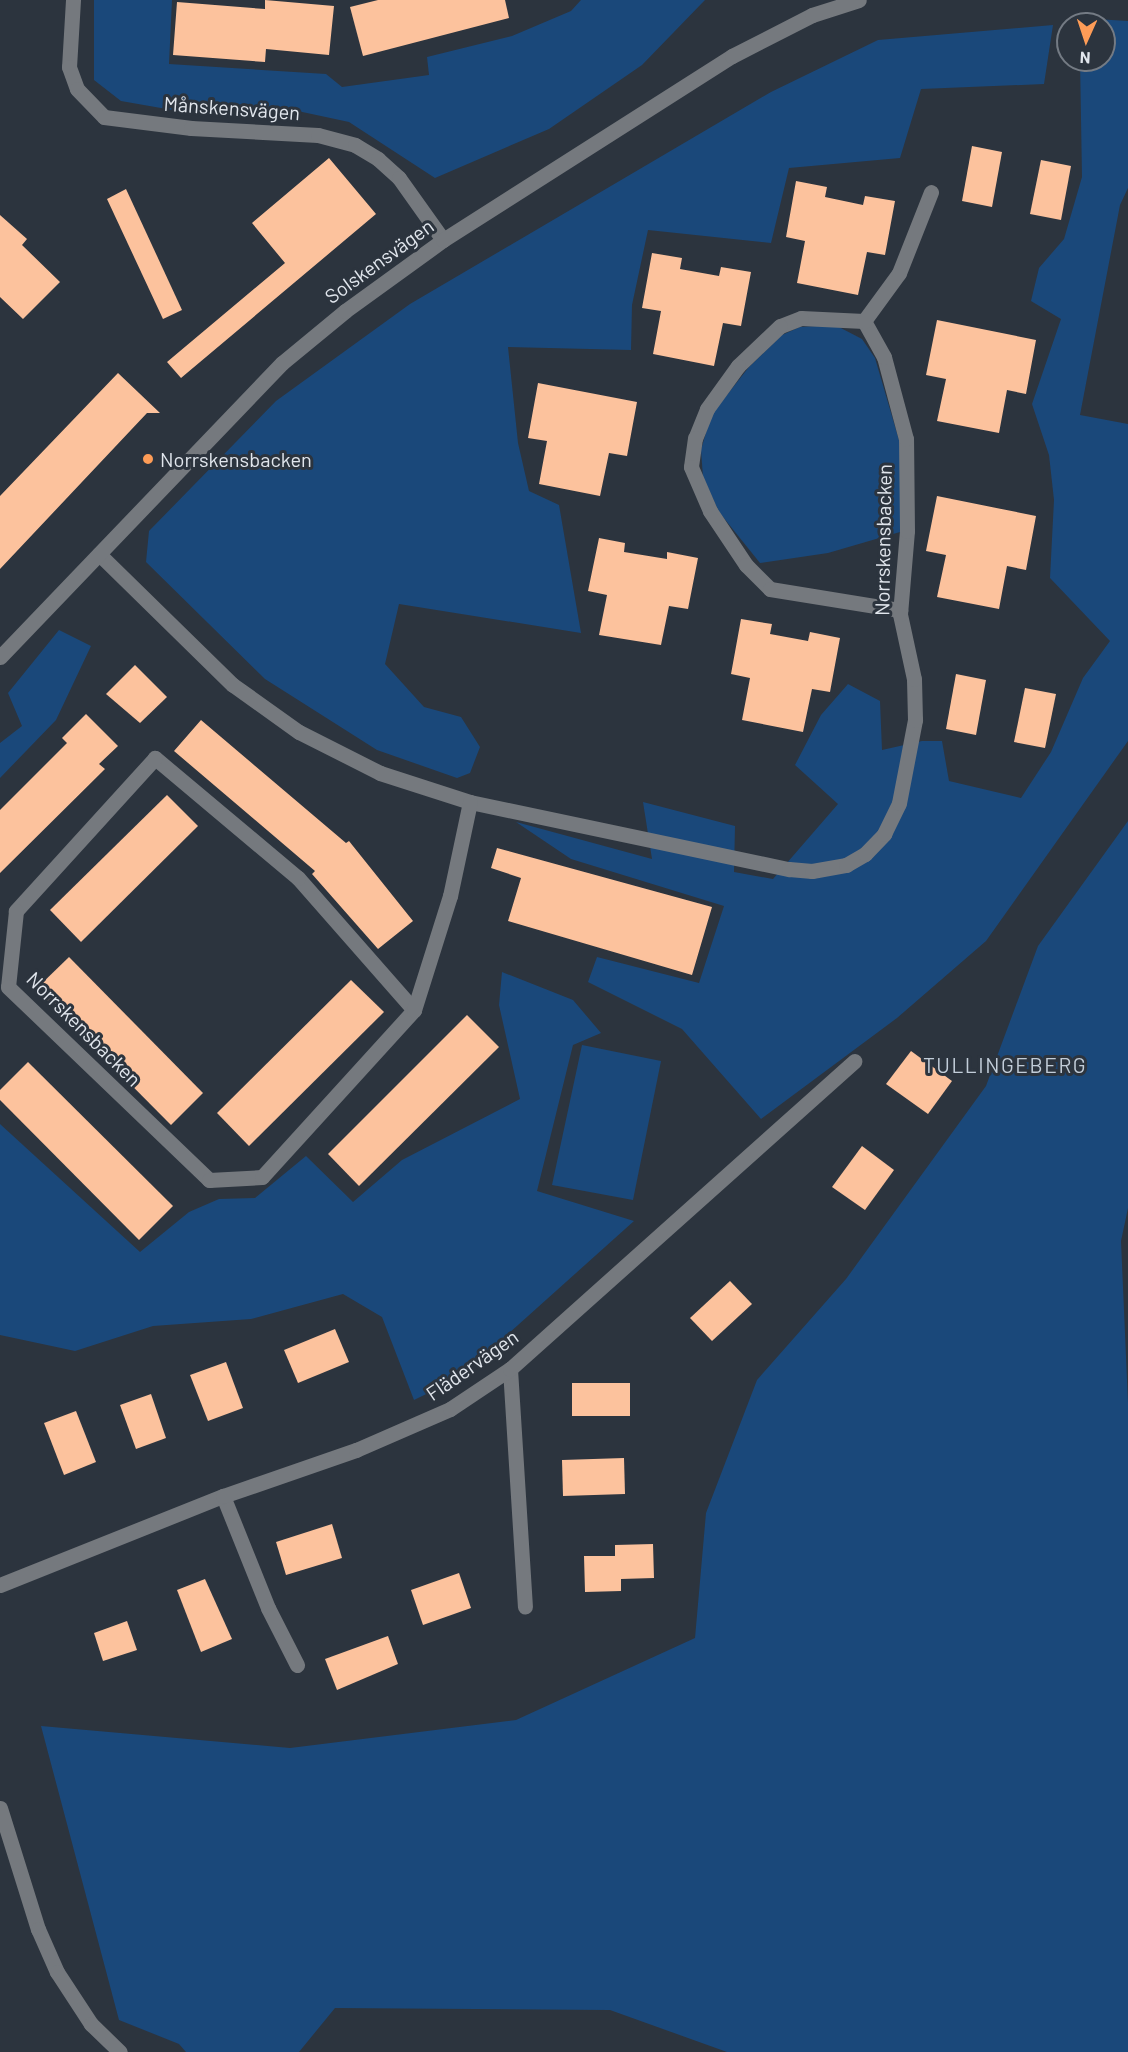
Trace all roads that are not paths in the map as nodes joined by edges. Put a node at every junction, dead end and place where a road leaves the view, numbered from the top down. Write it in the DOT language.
graph roads {
  1 [pos="73,0"];
  2 [pos="859,0"];
  3 [pos="931,192"];
  4 [pos="443,240"];
  5 [pos="864,321"];
  6 [pos="99,554"];
  7 [pos="900,610"];
  8 [pos="0,657"];
  9 [pos="470,802"];
  10 [pos="414,1010"];
  11 [pos="854,1061"];
  12 [pos="510,1369"];
  13 [pos="223,1496"];
  14 [pos="0,1585"];
  15 [pos="525,1607"];
  16 [pos="297,1665"];
  17 [pos="0,1808"];
  18 [pos="120,2052"];
  1 -- 4 [label="street, Månskensvägen"];
  2 -- 4 [label="street, Solskensvägen"];
  3 -- 5 [label="street"];
  4 -- 6 [label="street, Solskensvägen"];
  5 -- 7 [label="street, Norrskensbacken"];
  5 -- 7 [label="street"];
  6 -- 8 [label="street, Solskensvägen"];
  6 -- 9 [label="street, Norrskensbacken"];
  7 -- 9 [label="street, Norrskensbacken"];
  9 -- 10 [label="street, Norrskensbacken"];
  10 -- 10 [label="street, Norrskensbacken"];
  11 -- 12 [label="street, Flädervägen"];
  12 -- 13 [label="street, Flädervägen"];
  12 -- 15 [label="street"];
  13 -- 14 [label="street, Flädervägen"];
  13 -- 16 [label="street"];
  17 -- 18 [label="street"];
}
